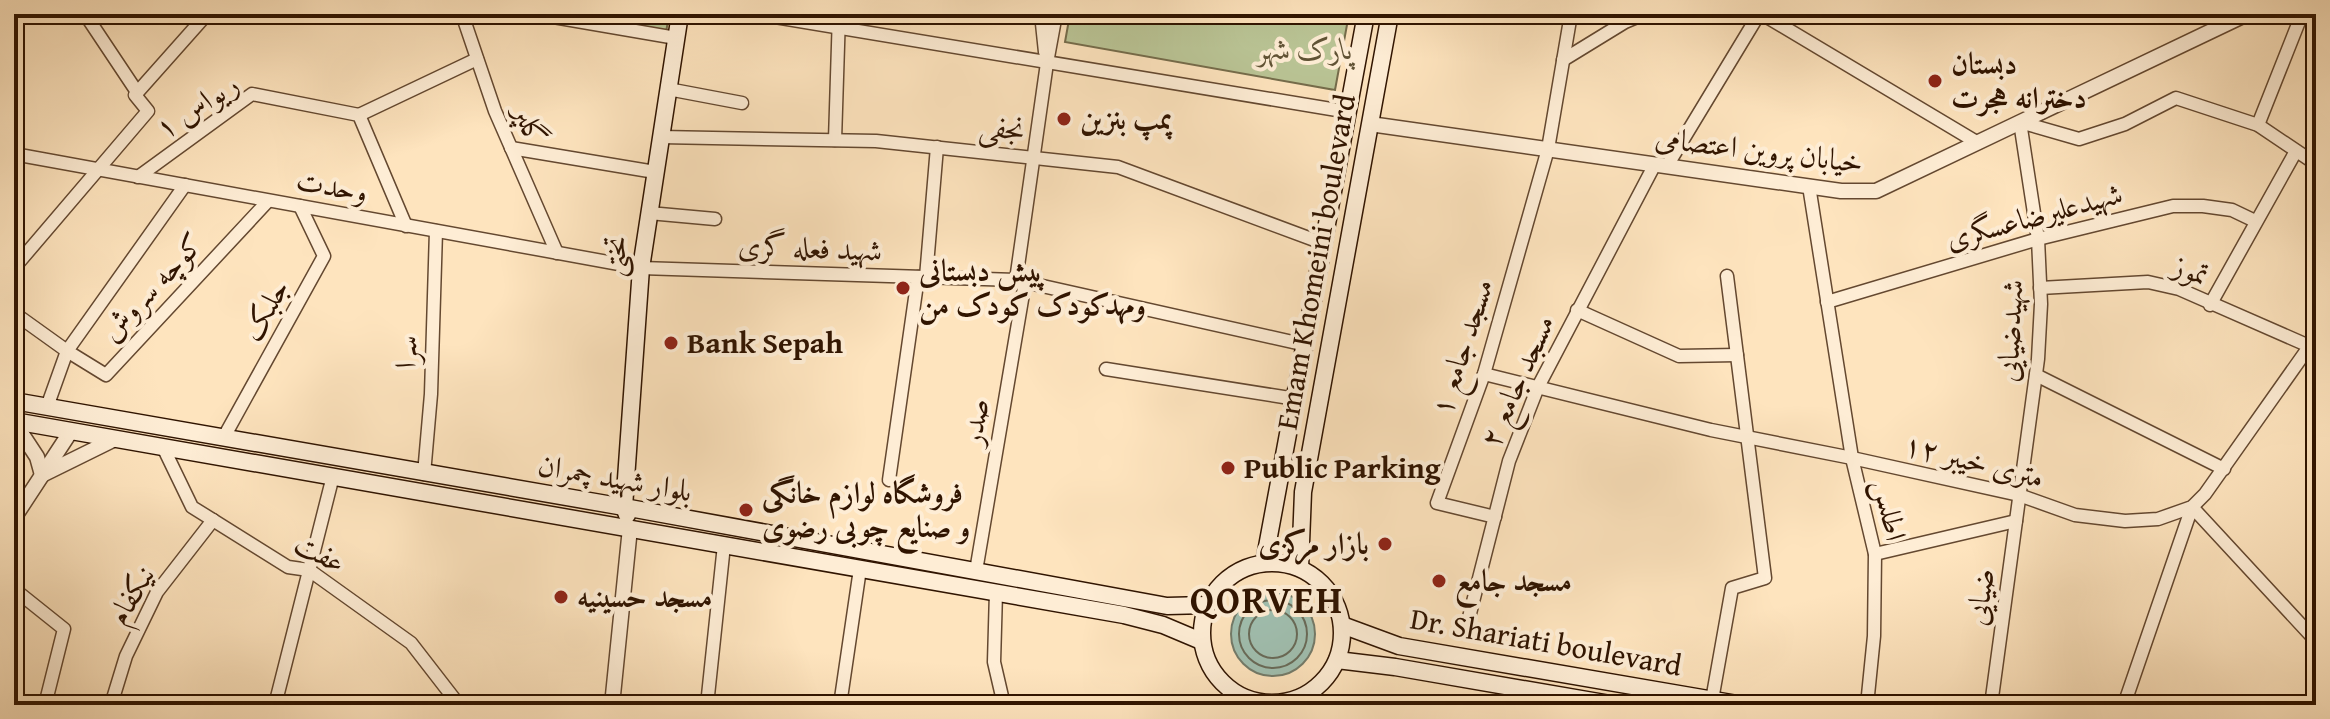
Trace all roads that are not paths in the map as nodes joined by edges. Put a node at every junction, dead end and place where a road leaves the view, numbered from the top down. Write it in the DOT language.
graph roads {
  1 [pos="85,14"];
  2 [pos="207,14"];
  3 [pos="462,14"];
  4 [pos="536,14"];
  5 [pos="680,14"];
  6 [pos="756,14"];
  7 [pos="839,14"];
  8 [pos="1041,14"];
  9 [pos="1056,14"];
  10 [pos="1366,14"];
  11 [pos="1390,14"];
  12 [pos="1571,14"];
  13 [pos="1644,14"];
  14 [pos="1760,14"];
  15 [pos="2247,14"];
  16 [pos="2302,14"];
  17 [pos="839,28"];
  18 [pos="676,38"];
  19 [pos="477,59"];
  20 [pos="1563,60"];
  21 [pos="1047,63"];
  22 [pos="668,89"];
  23 [pos="137,92"];
  24 [pos="742,103"];
  25 [pos="1349,112"];
  26 [pos="359,115"];
  27 [pos="2020,122"];
  28 [pos="1370,124"];
  29 [pos="2258,125"];
  30 [pos="661,137"];
  31 [pos="835,140"];
  32 [pos="1978,143"];
  33 [pos="937,147"];
  34 [pos="511,148"];
  35 [pos="1548,149"];
  36 [pos="2296,151"];
  37 [pos="14,154"];
  38 [pos="1035,157"];
  39 [pos="2316,164"];
  40 [pos="1661,165"];
  41 [pos="100,170"];
  42 [pos="655,172"];
  43 [pos="138,177"];
  44 [pos="185,185"];
  45 [pos="1809,186"];
  46 [pos="268,201"];
  47 [pos="300,206"];
  48 [pos="649,213"];
  49 [pos="715,219"];
  50 [pos="2255,221"];
  51 [pos="406,226"];
  52 [pos="436,231"];
  53 [pos="2038,239"];
  54 [pos="1325,244"];
  55 [pos="557,253"];
  56 [pos="14,268"];
  57 [pos="641,268"];
  58 [pos="1727,276"];
  59 [pos="922,277"];
  60 [pos="1020,281"];
  61 [pos="2040,288"];
  62 [pos="1827,302"];
  63 [pos="2210,305"];
  64 [pos="1577,310"];
  65 [pos="14,313"];
  66 [pos="2314,344"];
  67 [pos="1306,345"];
  68 [pos="67,351"];
  69 [pos="1737,355"];
  70 [pos="1106,369"];
  71 [pos="1484,374"];
  72 [pos="1300,375"];
  73 [pos="2036,375"];
  74 [pos="1323,379"];
  75 [pos="1538,387"];
  76 [pos="1296,399"];
  77 [pos="14,401"];
  78 [pos="47,407"];
  79 [pos="14,421"];
  80 [pos="71,431"];
  81 [pos="224,437"];
  82 [pos="1748,437"];
  83 [pos="115,439"];
  84 [pos="163,447"];
  85 [pos="338,457"];
  86 [pos="1852,458"];
  87 [pos="2224,469"];
  88 [pos="424,474"];
  89 [pos="42,475"];
  90 [pos="333,476"];
  91 [pos="889,480"];
  92 [pos="2019,495"];
  93 [pos="624,507"];
  94 [pos="2192,507"];
  95 [pos="1495,517"];
  96 [pos="14,518"];
  97 [pos="213,520"];
  98 [pos="2016,521"];
  99 [pos="630,528"];
  100 [pos="724,545"];
  101 [pos="1875,554"];
  102 [pos="1264,563"];
  103 [pos="1300,568"];
  104 [pos="860,569"];
  105 [pos="309,570"];
  106 [pos="976,571"];
  107 [pos="14,589"];
  108 [pos="996,592"];
  109 [pos="1207,605"];
  110 [pos="1342,625"];
  111 [pos="1465,633"];
  112 [pos="2314,634"];
  113 [pos="1201,641"];
  114 [pos="1337,660"];
  115 [pos="1712,700"];
  116 [pos="1245,702"];
  117 [pos="1280,704"];
  118 [pos="45,705"];
  119 [pos="111,705"];
  120 [pos="275,705"];
  121 [pos="459,705"];
  122 [pos="612,705"];
  123 [pos="707,705"];
  124 [pos="840,705"];
  125 [pos="1004,705"];
  126 [pos="1616,705"];
  127 [pos="1743,705"];
  128 [pos="1867,705"];
  129 [pos="1991,705"];
  130 [pos="2124,705"];
  1 -- 23 [label="street"];
  2 -- 23 [label="street"];
  3 -- 19 [label="street, گلپر"];
  4 -- 18 [label="street"];
  5 -- 18 [label="main road, تختی"];
  6 -- 17 [label="street"];
  7 -- 17 [label="street"];
  8 -- 21 [label="street"];
  9 -- 21 [label="street"];
  10 -- 25 [label="main road, Emam Khomeini boulevard"];
  11 -- 28 [label="main road, Emam Khomeini boulevard"];
  12 -- 20 [label="street, مسجد جامع ۱"];
  13 -- 20 [label="street"];
  14 -- 32 [label="street"];
  14 -- 40 [label="street, مسجد جامع ۲"];
  15 -- 27 [label="street, خیابان پروین اعتصامی"];
  16 -- 29 [label="street"];
  17 -- 21 [label="street"];
  17 -- 31 [label="street"];
  18 -- 22 [label="main road, تختی"];
  19 -- 26 [label="street"];
  19 -- 34 [label="street, گلپر"];
  20 -- 35 [label="street, مسجد جامع ۱"];
  21 -- 25 [label="street"];
  21 -- 38 [label="street, صدر"];
  22 -- 24 [label="street"];
  22 -- 30 [label="main road, تختی"];
  23 -- 41 [label="street"];
  25 -- 54 [label="main road, Emam Khomeini boulevard"];
  26 -- 43 [label="street, ریواس ۱"];
  26 -- 51 [label="street"];
  27 -- 29 [label="street"];
  27 -- 32 [label="street, خیابان پروین اعتصامی"];
  27 -- 53 [label="street, شهیدضیایی"];
  28 -- 35 [label="street, خیابان پروین اعتصامی"];
  28 -- 74 [label="main road, Emam Khomeini boulevard"];
  29 -- 36 [label="street"];
  30 -- 31 [label="street, نجفی"];
  30 -- 42 [label="main road, تختی"];
  31 -- 33 [label="street, نجفی"];
  32 -- 45 [label="street, خیابان پروین اعتصامی"];
  33 -- 38 [label="street, نجفی"];
  33 -- 59 [label="street"];
  34 -- 42 [label="street"];
  34 -- 55 [label="street, گلپر"];
  35 -- 40 [label="street, خیابان پروین اعتصامی"];
  35 -- 71 [label="street, مسجد جامع ۱"];
  36 -- 39 [label="street"];
  36 -- 50 [label="street"];
  37 -- 41 [label="street, وحدت"];
  38 -- 54 [label="street, نجفی"];
  38 -- 60 [label="street, صدر"];
  40 -- 45 [label="street, خیابان پروین اعتصامی"];
  40 -- 64 [label="street, مسجد جامع ۲"];
  41 -- 43 [label="street, وحدت"];
  41 -- 56 [label="street"];
  42 -- 48 [label="main road, تختی"];
  43 -- 44 [label="street, وحدت"];
  44 -- 46 [label="street, وحدت"];
  44 -- 68 [label="street"];
  45 -- 62 [label="street, اطلس"];
  46 -- 47 [label="street, وحدت"];
  46 -- 68 [label="street, کوچه سروش"];
  47 -- 51 [label="street, وحدت"];
  47 -- 81 [label="street, جلبک"];
  48 -- 49 [label="street"];
  48 -- 57 [label="main road, تختی"];
  50 -- 53 [label="street, شهیدعلیرضاعسگری"];
  50 -- 63 [label="street"];
  51 -- 52 [label="street, وحدت"];
  52 -- 55 [label="street, وحدت"];
  52 -- 88 [label="street, سرا"];
  53 -- 61 [label="street, شهیدضیایی"];
  53 -- 62 [label="street, شهیدعلیرضاعسگری"];
  54 -- 67 [label="main road, Emam Khomeini boulevard"];
  55 -- 57 [label="street, وحدت"];
  57 -- 59 [label="street, شهید فعله گری"];
  57 -- 93 [label="main road, تختی"];
  58 -- 69 [label="street"];
  59 -- 60 [label="street, شهید فعله گری"];
  59 -- 91 [label="street"];
  60 -- 67 [label="street, شهید فعله گری"];
  60 -- 106 [label="street, صدر"];
  61 -- 63 [label="street, تموز"];
  61 -- 73 [label="street, شهیدضیایی"];
  62 -- 86 [label="street, اطلس"];
  63 -- 66 [label="street, تموز"];
  64 -- 69 [label="street"];
  64 -- 75 [label="street, مسجد جامع ۲"];
  65 -- 68 [label="street"];
  66 -- 87 [label="street"];
  67 -- 72 [label="main road, Emam Khomeini boulevard"];
  68 -- 78 [label="street"];
  69 -- 82 [label="street"];
  70 -- 76 [label="street"];
  71 -- 75 [label="street, ۱۲ متری خیبر"];
  71 -- 95 [label="street, مسجد جامع ۱"];
  72 -- 74 [label="main road"];
  72 -- 76 [label="main road, Emam Khomeini boulevard"];
  73 -- 87 [label="street"];
  73 -- 92 [label="street, شهیدضیایی"];
  74 -- 103 [label="main road, Emam Khomeini boulevard"];
  75 -- 82 [label="street, ۱۲ متری خیبر"];
  75 -- 95 [label="street, مسجد جامع ۲"];
  76 -- 102 [label="main road, Emam Khomeini boulevard"];
  77 -- 78 [label="main road, بلوار شهید چمران"];
  78 -- 81 [label="main road, بلوار شهید چمران"];
  79 -- 80 [label="main road, بلوار شهید چمران"];
  79 -- 89 [label="street"];
  80 -- 83 [label="main road, بلوار شهید چمران"];
  80 -- 89 [label="street"];
  81 -- 85 [label="main road, بلوار شهید چمران"];
  82 -- 86 [label="street, ۱۲ متری خیبر"];
  82 -- 115 [label="street"];
  83 -- 84 [label="main road, بلوار شهید چمران"];
  83 -- 89 [label="street"];
  84 -- 90 [label="main road, بلوار شهید چمران"];
  84 -- 97 [label="street, عفت"];
  85 -- 88 [label="main road, بلوار شهید چمران"];
  85 -- 90 [label="main road"];
  86 -- 92 [label="street, ۱۲ متری خیبر"];
  86 -- 101 [label="street, اطلس"];
  87 -- 94 [label="street"];
  88 -- 93 [label="main road, بلوار شهید چمران"];
  89 -- 96 [label="street"];
  90 -- 99 [label="main road, بلوار شهید چمران"];
  90 -- 105 [label="street"];
  92 -- 94 [label="street, ۱۲ متری خیبر"];
  92 -- 98 [label="street, ضیایی"];
  93 -- 99 [label="main road"];
  93 -- 106 [label="main road, بلوار شهید چمران"];
  94 -- 112 [label="street"];
  94 -- 130 [label="street"];
  95 -- 111 [label="street, مسجد جامع ۲"];
  97 -- 105 [label="street, عفت"];
  97 -- 119 [label="street, نیکفام"];
  98 -- 101 [label="street"];
  98 -- 129 [label="street, ضیایی"];
  99 -- 100 [label="main road, بلوار شهید چمران"];
  99 -- 122 [label="street"];
  100 -- 104 [label="main road, بلوار شهید چمران"];
  100 -- 123 [label="street"];
  101 -- 128 [label="street, اطلس"];
  102 -- 103 [label="main road"];
  102 -- 109 [label="main road"];
  103 -- 110 [label="main road"];
  104 -- 108 [label="main road, بلوار شهید چمران"];
  104 -- 124 [label="street"];
  105 -- 120 [label="street"];
  105 -- 121 [label="street, عفت"];
  106 -- 109 [label="main road, بلوار شهید چمران"];
  107 -- 118 [label="street"];
  108 -- 113 [label="main road, بلوار شهید چمران"];
  108 -- 125 [label="street"];
  109 -- 113 [label="main road"];
  110 -- 114 [label="main road"];
  110 -- 115 [label="main road, Dr. Shariati boulevard"];
  113 -- 116 [label="main road"];
  114 -- 117 [label="main road"];
  114 -- 126 [label="main road"];
  115 -- 127 [label="main road, Dr. Shariati boulevard"];
  116 -- 117 [label="main road"];
}
